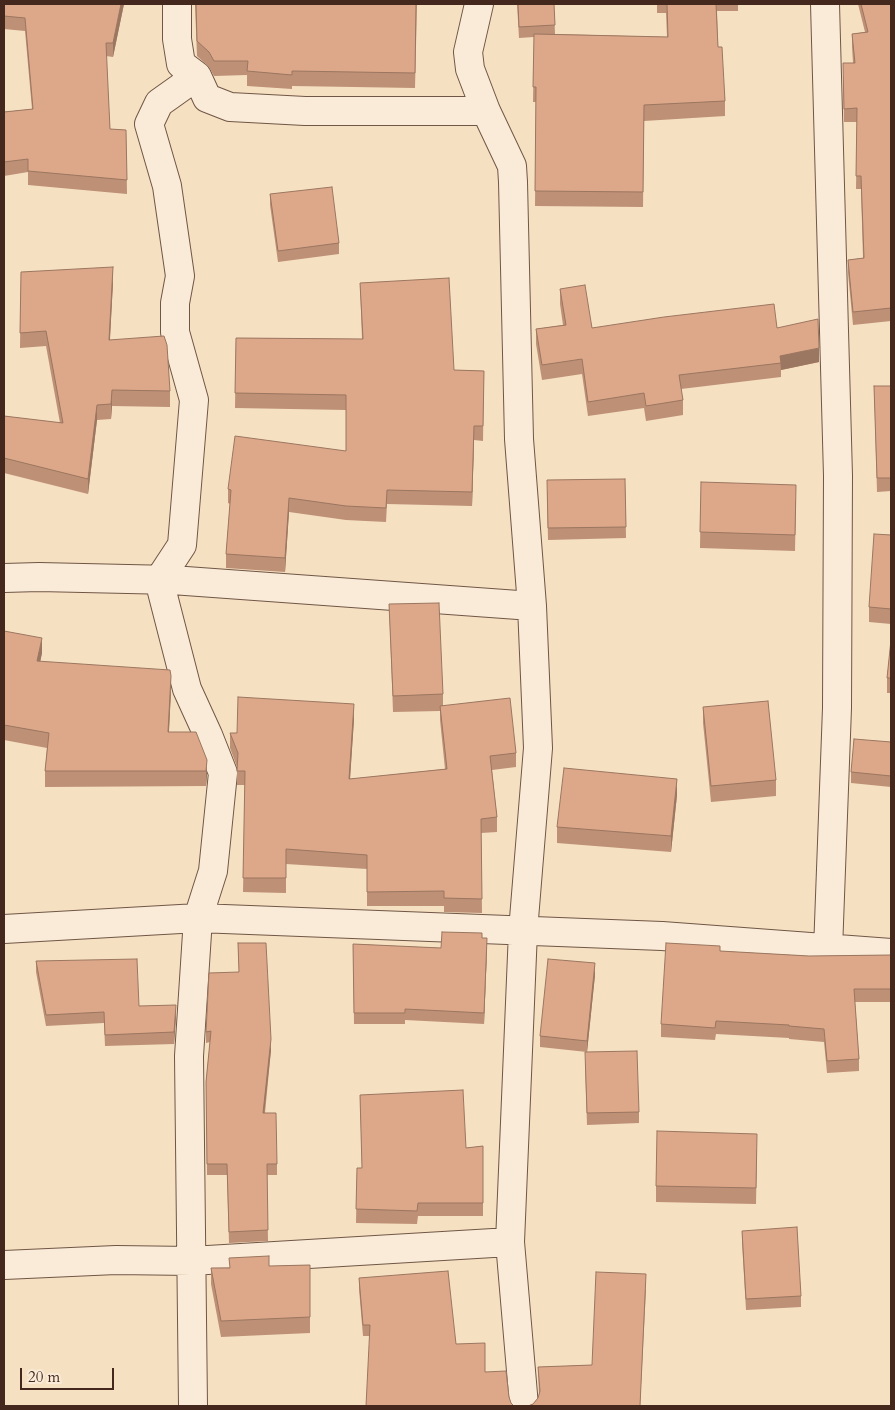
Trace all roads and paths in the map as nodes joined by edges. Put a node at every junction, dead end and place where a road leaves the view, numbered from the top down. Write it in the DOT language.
graph roads {
  1 [pos="176,4"];
  2 [pos="478,4"];
  3 [pos="825,4"];
  4 [pos="197,76"];
  5 [pos="486,111"];
  6 [pos="4,578"];
  7 [pos="159,580"];
  8 [pos="532,606"];
  9 [pos="198,918"];
  10 [pos="4,929"];
  11 [pos="523,931"];
  12 [pos="828,950"];
  13 [pos="891,953"];
  14 [pos="510,1242"];
  15 [pos="191,1261"];
  16 [pos="4,1265"];
  17 [pos="193,1406"];
  18 [pos="524,1406"];
  1 -- 4 [label="street"];
  2 -- 5 [label="street"];
  3 -- 12 [label="street"];
  4 -- 5 [label="street"];
  4 -- 7 [label="street"];
  5 -- 8 [label="street"];
  6 -- 7 [label="street"];
  7 -- 8 [label="street"];
  7 -- 9 [label="street"];
  8 -- 11 [label="street"];
  9 -- 10 [label="street"];
  9 -- 11 [label="street"];
  9 -- 15 [label="street"];
  11 -- 12 [label="street"];
  11 -- 14 [label="street"];
  12 -- 13 [label="street"];
  14 -- 15 [label="street"];
  14 -- 18 [label="street"];
  15 -- 16 [label="street"];
  15 -- 17 [label="street"];
}
